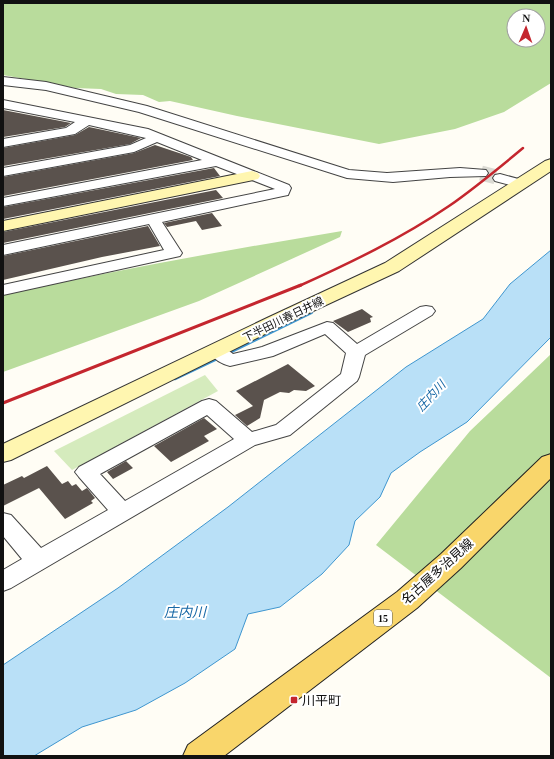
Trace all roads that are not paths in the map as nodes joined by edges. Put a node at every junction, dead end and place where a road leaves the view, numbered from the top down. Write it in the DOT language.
graph roads {
  1 [pos="3,81"];
  2 [pos="3,104"];
  3 [pos="20,107"];
  4 [pos="3,118"];
  5 [pos="86,121"];
  6 [pos="156,138"];
  7 [pos="3,143"];
  8 [pos="214,162"];
  9 [pos="551,164"];
  10 [pos="3,172"];
  11 [pos="481,173"];
  12 [pos="252,176"];
  13 [pos="500,178"];
  14 [pos="521,184"];
  15 [pos="3,202"];
  16 [pos="153,219"];
  17 [pos="3,226"];
  18 [pos="3,250"];
  19 [pos="3,290"];
  20 [pos="426,311"];
  21 [pos="217,351"];
  22 [pos="356,352"];
  23 [pos="248,440"];
  24 [pos="3,454"];
  25 [pos="551,463"];
  26 [pos="122,512"];
  27 [pos="3,520"];
  28 [pos="38,561"];
  29 [pos="3,581"];
  30 [pos="200,756"];
  1 -- 11 [label="street"];
  2 -- 3 [label="street"];
  3 -- 4 [label="street"];
  3 -- 5 [label="street"];
  5 -- 6 [label="street"];
  5 -- 7 [label="street"];
  6 -- 8 [label="street"];
  6 -- 10 [label="street"];
  8 -- 12 [label="street"];
  8 -- 15 [label="street"];
  9 -- 14 [label="main road, 下半田川春日井線"];
  12 -- 16 [label="street"];
  12 -- 17 [label="main road"];
  13 -- 14 [label="street"];
  14 -- 21 [label="main road, 下半田川春日井線"];
  16 -- 18 [label="street"];
  16 -- 19 [label="street"];
  20 -- 22 [label="street"];
  21 -- 22 [label="street"];
  21 -- 24 [label="main road, 下半田川春日井線"];
  22 -- 23 [label="street"];
  23 -- 26 [label="street"];
  23 -- 26 [label="street"];
  25 -- 30 [label="main road, 名古屋多治見線 / 15"];
  26 -- 28 [label="street"];
  27 -- 28 [label="street"];
  28 -- 29 [label="street"];
}
